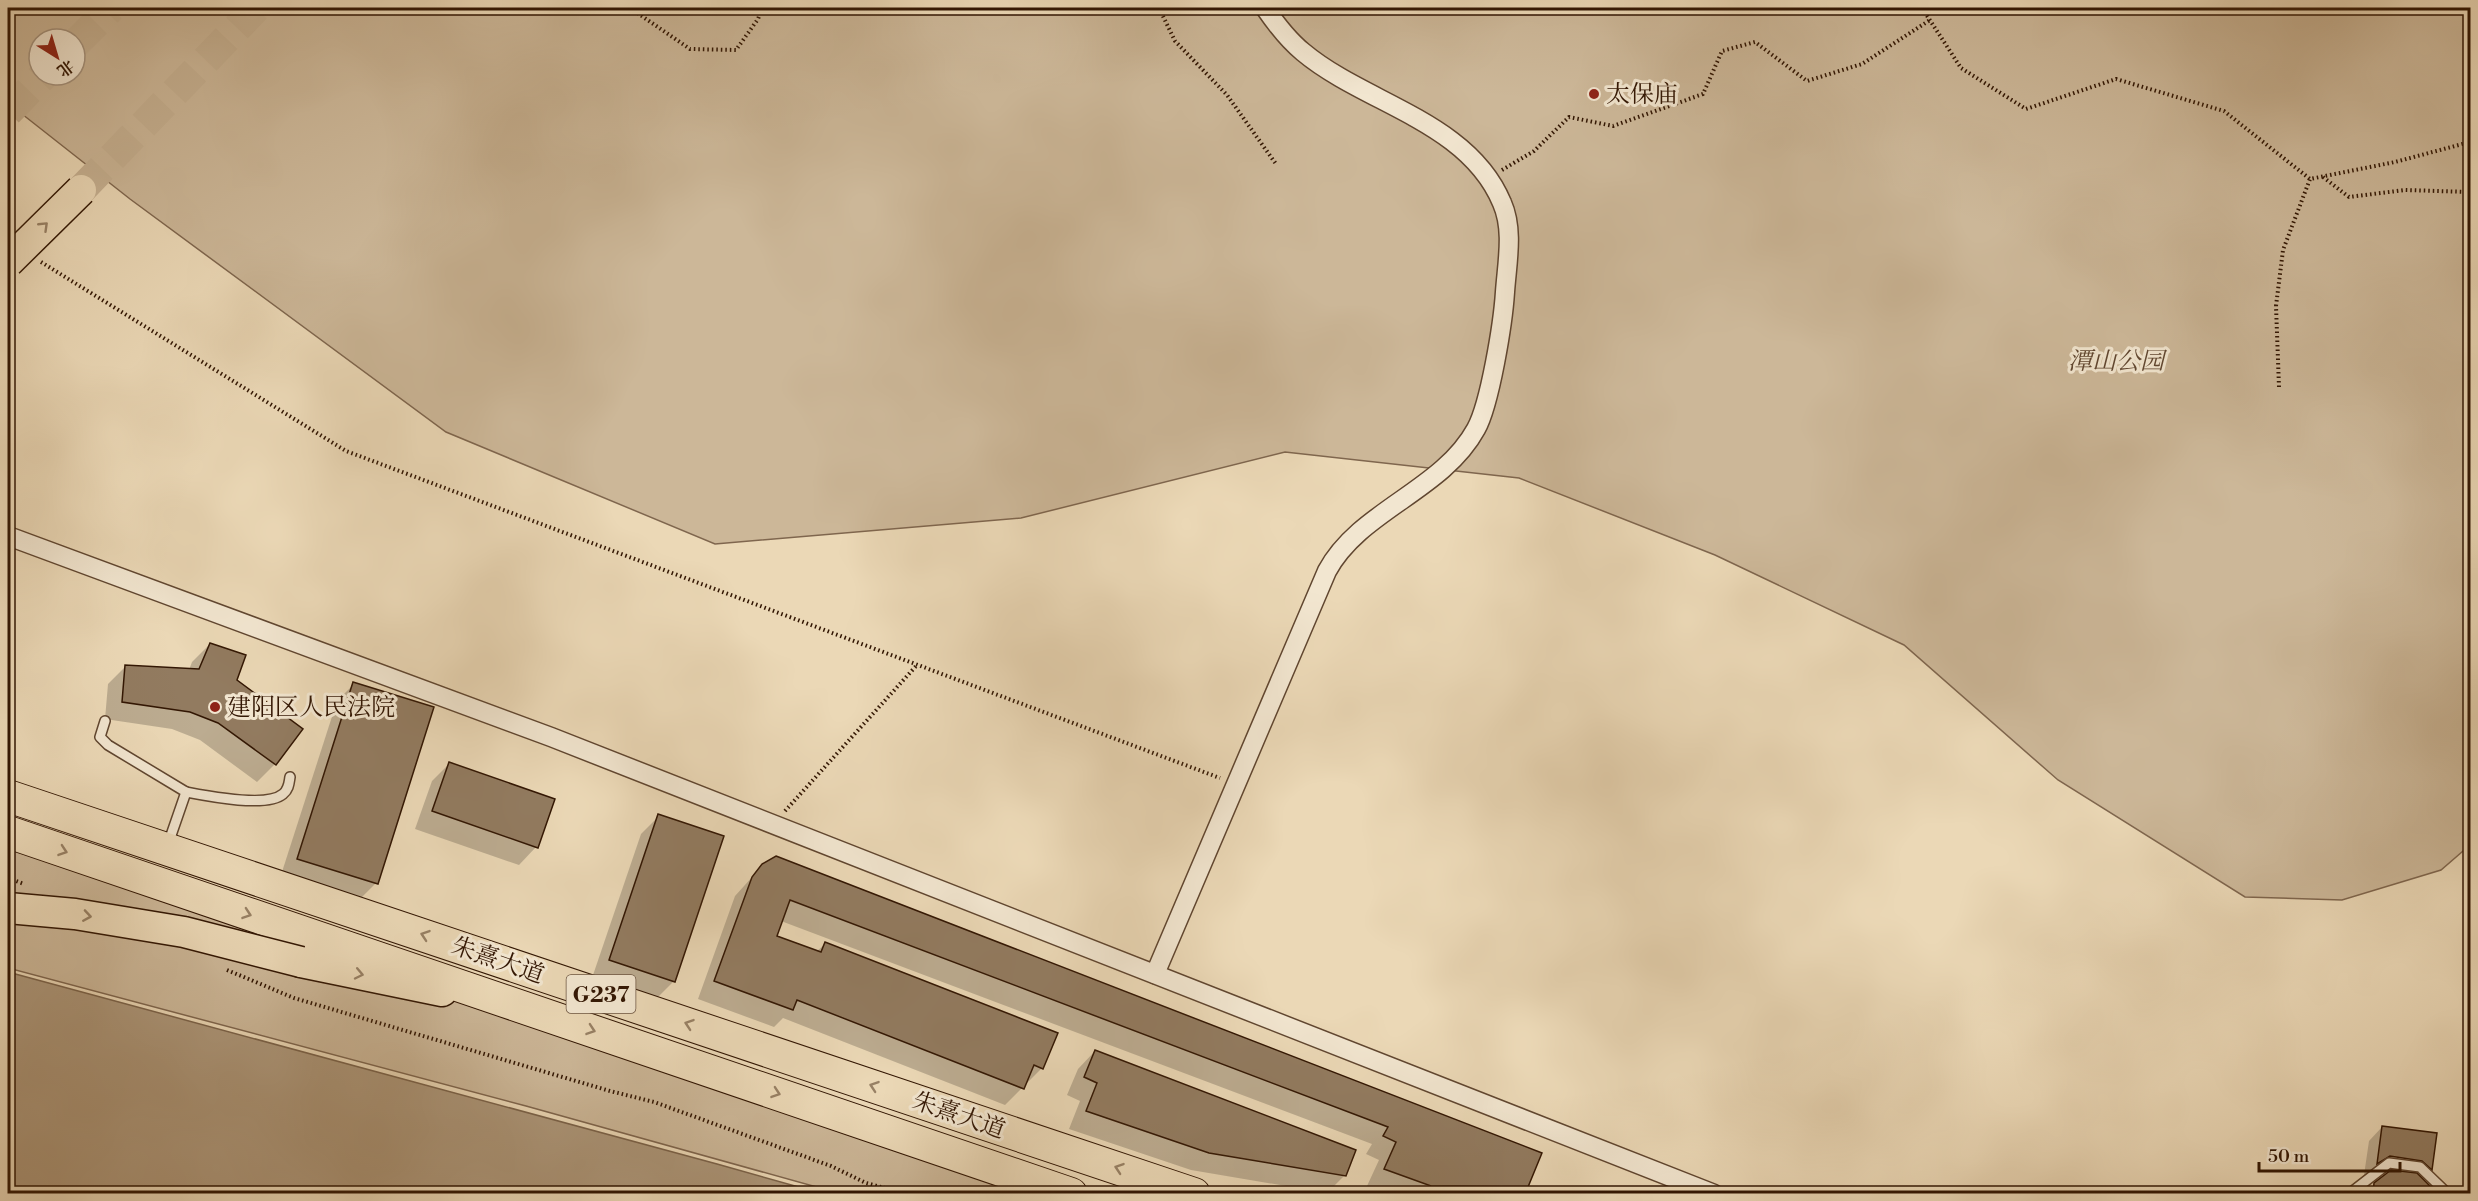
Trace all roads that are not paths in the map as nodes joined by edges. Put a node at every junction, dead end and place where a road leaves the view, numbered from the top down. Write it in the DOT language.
graph roads {
  1 [pos="1265,8"];
  2 [pos="81,190"];
  3 [pos="8,262"];
  4 [pos="8,536"];
  5 [pos="105,721"];
  6 [pos="290,777"];
  7 [pos="186,792"];
  8 [pos="8,796"];
  9 [pos="8,832"];
  10 [pos="166,849"];
  11 [pos="8,908"];
  12 [pos="1155,974"];
  13 [pos="529,1009"];
  14 [pos="1071,1194"];
  15 [pos="1194,1194"];
  16 [pos="1714,1194"];
  17 [pos="2349,1194"];
  18 [pos="2448,1194"];
  1 -- 12 [label="street"];
  3 -- 2 [label="main road, one-way, bridge"];
  4 -- 12 [label="street"];
  5 -- 7 [label="lane"];
  6 -- 7 [label="lane"];
  7 -- 10 [label="lane"];
  8 -- 10 [label="highway, 朱熹大道 / G237"];
  9 -- 13 [label="highway, 朱熹大道 / G237, one-way"];
  15 -- 10 [label="highway, 朱熹大道 / G237, one-way"];
  11 -- 13 [label="main road, one-way, bridge"];
  12 -- 16 [label="street"];
  13 -- 14 [label="highway, 朱熹大道 / G237, one-way"];
  17 -- 18 [label="lane"];
}
